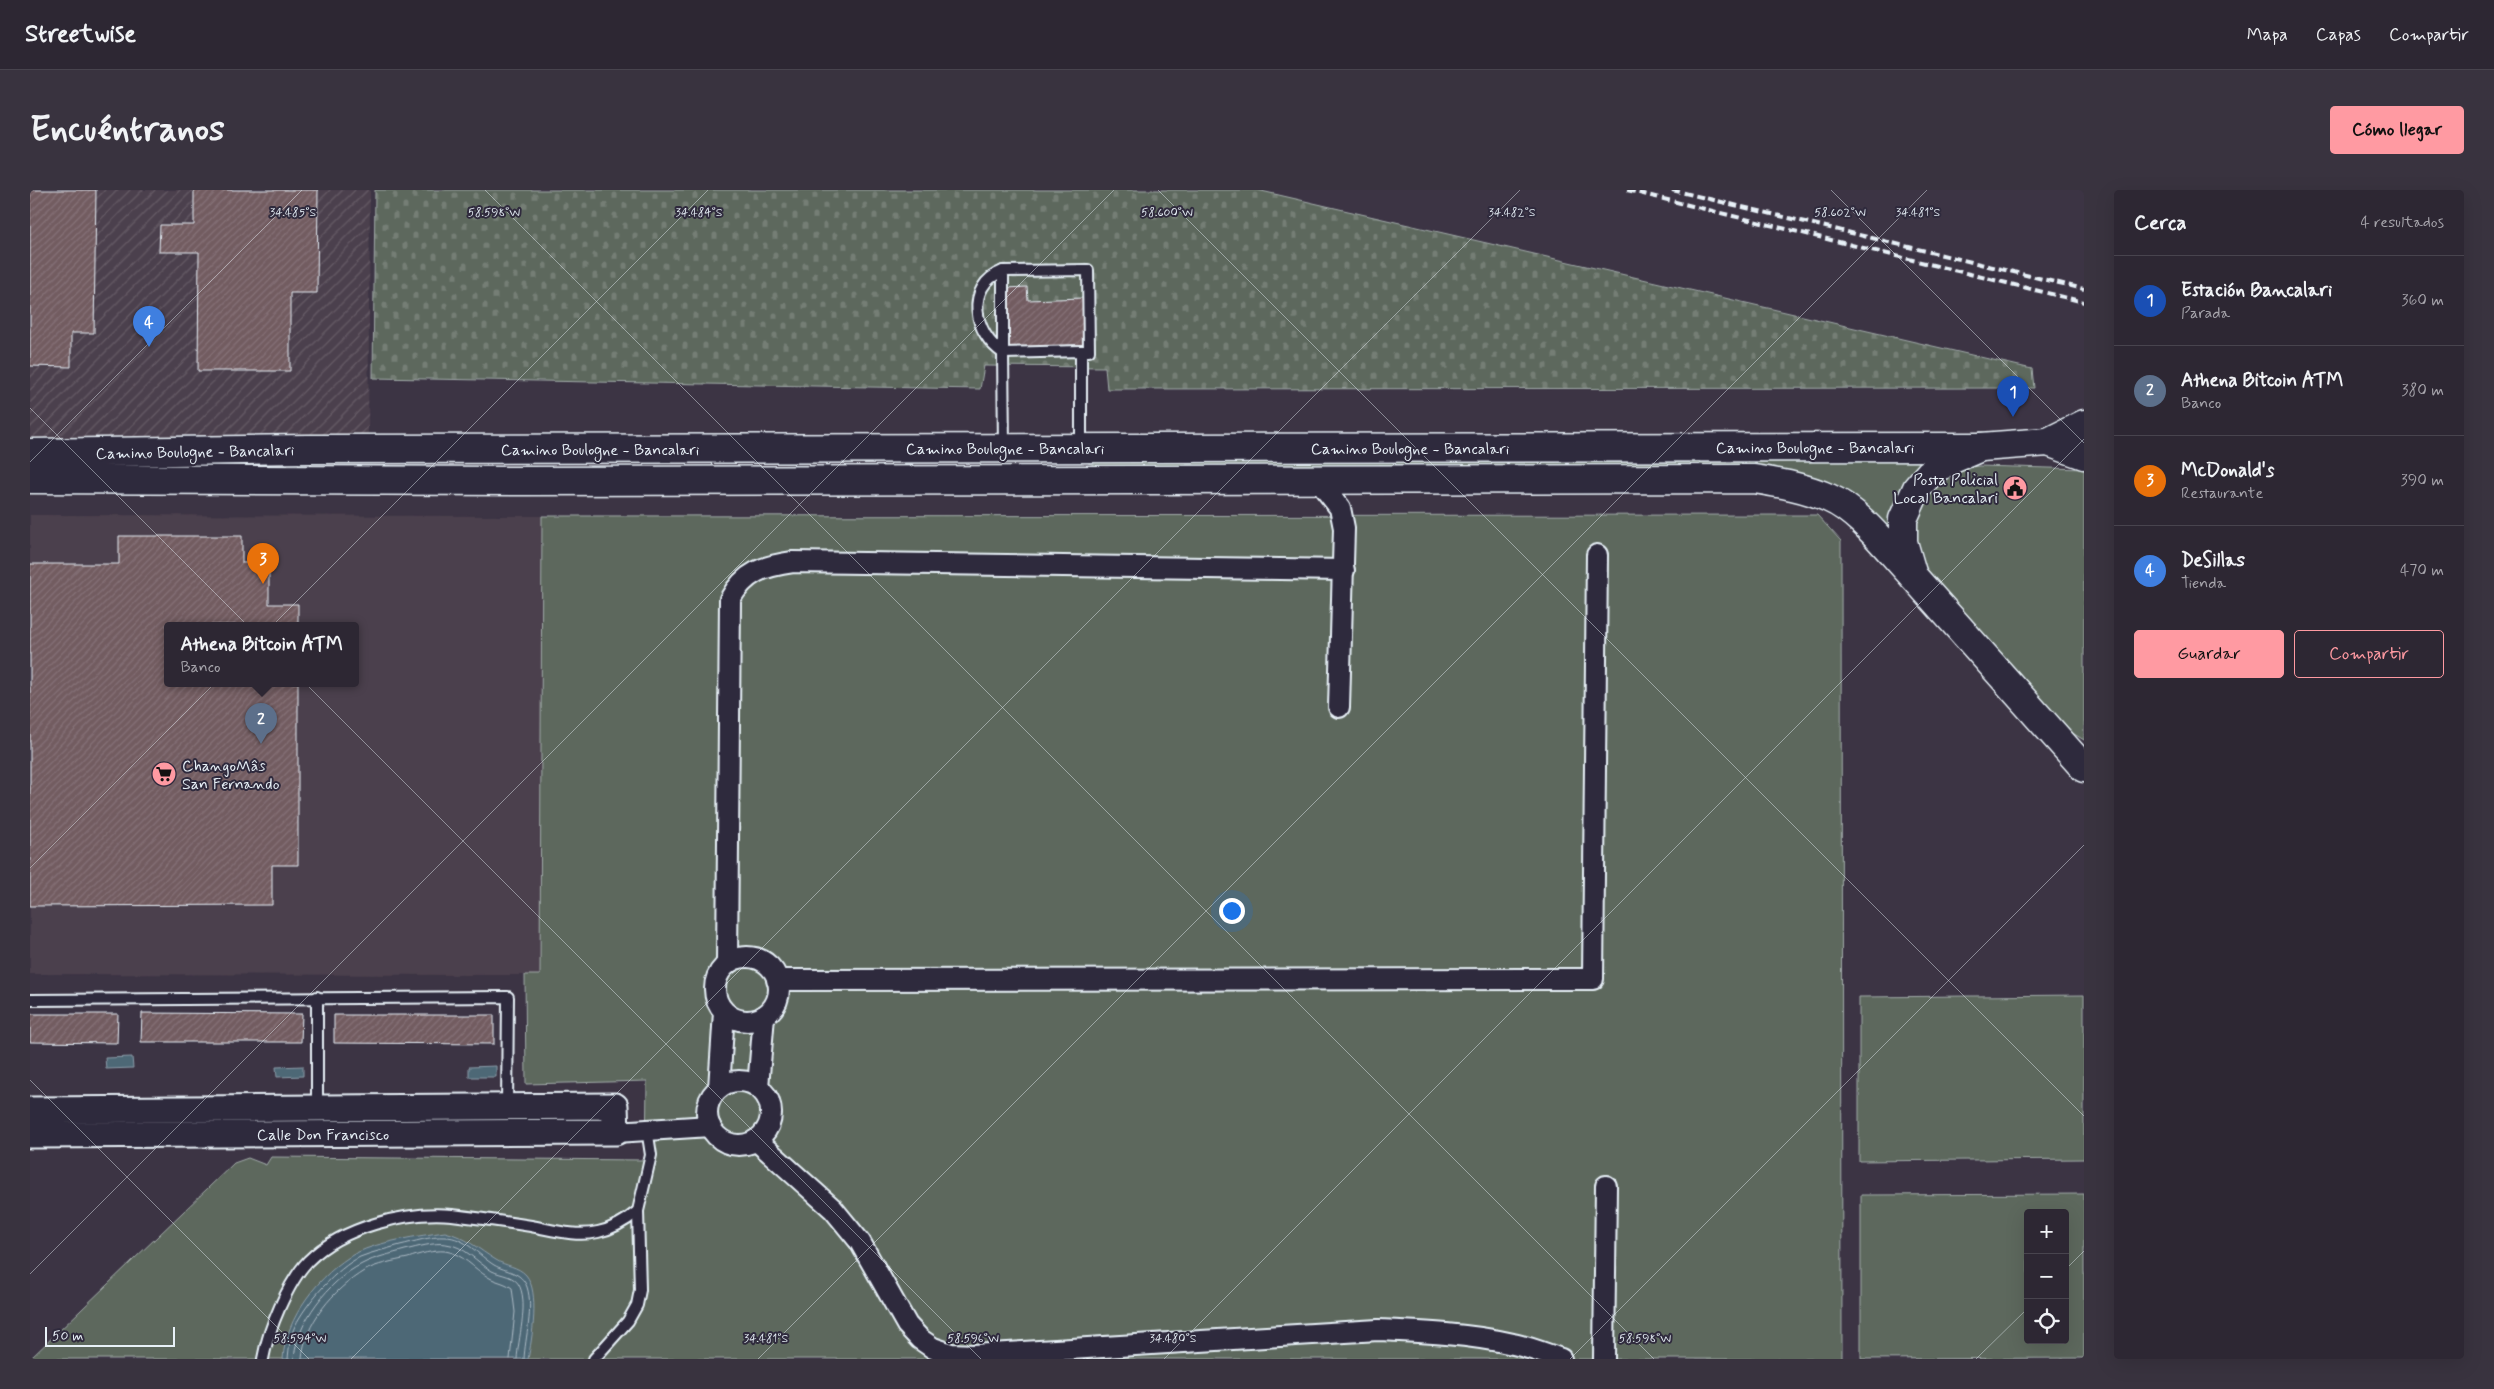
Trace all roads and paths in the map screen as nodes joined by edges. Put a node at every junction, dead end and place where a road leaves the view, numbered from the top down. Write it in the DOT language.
graph roads {
  1 [pos="1003,271"];
  2 [pos="1081,351"];
  3 [pos="1004,353"];
  4 [pos="2084,424"];
  5 [pos="2084,440"];
  6 [pos="2048,442"];
  7 [pos="1981,447"];
  8 [pos="1004,448"];
  9 [pos="1081,448"];
  10 [pos="30,454"];
  11 [pos="2084,455"];
  12 [pos="30,480"];
  13 [pos="1318,480"];
  14 [pos="1597,555"];
  15 [pos="1344,570"];
  16 [pos="1913,576"];
  17 [pos="1339,707"];
  18 [pos="2072,745"];
  19 [pos="2084,768"];
  20 [pos="727,964"];
  21 [pos="777,980"];
  22 [pos="317,997"];
  23 [pos="30,1000"];
  24 [pos="724,1012"];
  25 [pos="764,1016"];
  26 [pos="758,1087"];
  27 [pos="719,1088"];
  28 [pos="30,1110"];
  29 [pos="507,1120"];
  30 [pos="317,1121"];
  31 [pos="710,1126"];
  32 [pos="647,1129"];
  33 [pos="616,1132"];
  34 [pos="30,1135"];
  35 [pos="756,1140"];
  36 [pos="1606,1186"];
  37 [pos="638,1211"];
  38 [pos="262,1359"];
  39 [pos="594,1359"];
  40 [pos="1562,1359"];
  41 [pos="1604,1359"];
  1 -- 2 [label="lane"];
  1 -- 3 [label="lane"];
  1 -- 3 [label="lane"];
  2 -- 3 [label="lane"];
  2 -- 9 [label="lane"];
  3 -- 8 [label="lane"];
  4 -- 6 [label="main road"];
  5 -- 6 [label="main road"];
  6 -- 7 [label="main road"];
  6 -- 11 [label="main road"];
  7 -- 9 [label="main road, Camino Boulogne - Bancalari"];
  7 -- 16 [label="main road"];
  8 -- 9 [label="main road, Camino Boulogne - Bancalari"];
  8 -- 10 [label="main road, Camino Boulogne - Bancalari"];
  12 -- 13 [label="main road, Camino Boulogne - Bancalari"];
  13 -- 15 [label="street"];
  13 -- 16 [label="main road, Camino Boulogne - Bancalari"];
  14 -- 21 [label="street"];
  15 -- 17 [label="street"];
  15 -- 20 [label="street"];
  16 -- 18 [label="main road, Camino Boulogne - Bancalari"];
  18 -- 19 [label="main road, Camino Boulogne - Bancalari"];
  20 -- 21 [label="street"];
  20 -- 24 [label="street"];
  21 -- 25 [label="street"];
  22 -- 23 [label="lane"];
  22 -- 29 [label="lane"];
  22 -- 30 [label="lane"];
  24 -- 25 [label="street"];
  24 -- 27 [label="street"];
  25 -- 26 [label="street"];
  26 -- 27 [label="street"];
  26 -- 35 [label="street"];
  27 -- 31 [label="street"];
  28 -- 30 [label="street, Calle Don Francisco"];
  29 -- 30 [label="street, Calle Don Francisco"];
  29 -- 33 [label="street, Calle Don Francisco"];
  29 -- 33 [label="street, Calle Don Francisco"];
  30 -- 34 [label="street, Calle Don Francisco"];
  31 -- 32 [label="street"];
  31 -- 35 [label="street"];
  32 -- 33 [label="street"];
  32 -- 37 [label="lane"];
  35 -- 40 [label="street"];
  36 -- 41 [label="street"];
  37 -- 38 [label="lane"];
  37 -- 39 [label="lane"];
}
